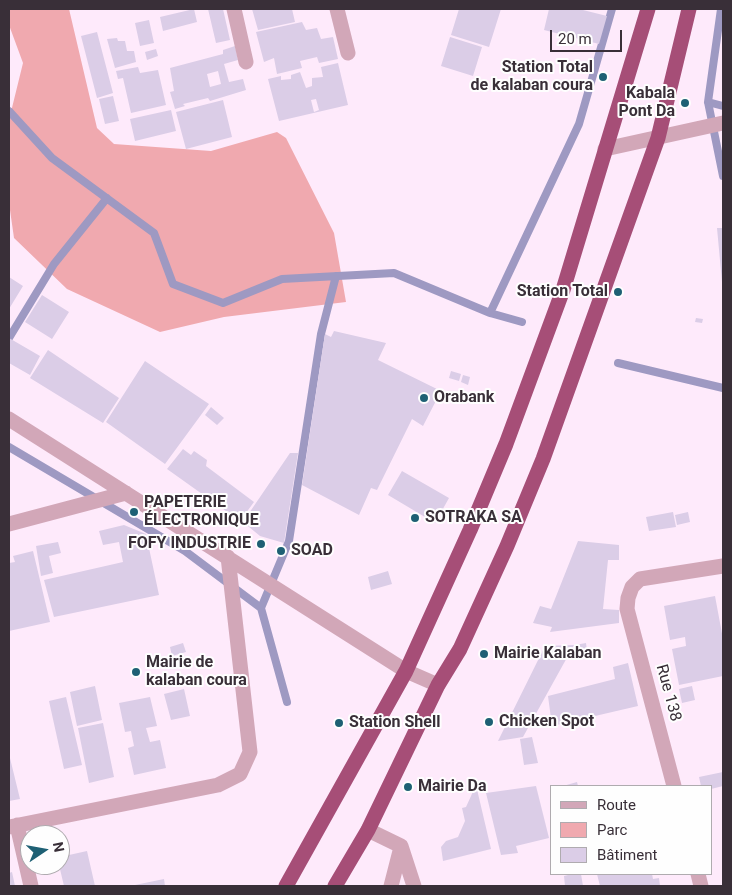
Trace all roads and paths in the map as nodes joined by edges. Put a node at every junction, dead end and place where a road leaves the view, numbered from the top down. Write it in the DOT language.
graph roads {
  1 [pos="234,9"];
  2 [pos="337,9"];
  3 [pos="648,9"];
  4 [pos="689,9"];
  5 [pos="348,53"];
  6 [pos="246,62"];
  7 [pos="723,123"];
  8 [pos="658,138"];
  9 [pos="605,149"];
  10 [pos="9,419"];
  11 [pos="126,493"];
  12 [pos="9,524"];
  13 [pos="228,557"];
  14 [pos="723,566"];
  15 [pos="406,671"];
  16 [pos="438,685"];
  17 [pos="674,785"];
  18 [pos="13,826"];
  19 [pos="368,830"];
  20 [pos="401,846"];
  21 [pos="30,886"];
  22 [pos="286,886"];
  23 [pos="335,886"];
  24 [pos="391,886"];
  25 [pos="414,886"];
  1 -- 6 [label="street"];
  2 -- 5 [label="street"];
  3 -- 9 [label="highway"];
  4 -- 8 [label="highway"];
  7 -- 8 [label="street"];
  8 -- 9 [label="street"];
  8 -- 16 [label="highway"];
  9 -- 15 [label="highway"];
  10 -- 11 [label="street"];
  11 -- 12 [label="street"];
  11 -- 13 [label="street"];
  13 -- 15 [label="street"];
  13 -- 18 [label="street"];
  14 -- 17 [label="street, Rue 138"];
  15 -- 16 [label="street"];
  15 -- 22 [label="highway"];
  16 -- 19 [label="highway"];
  18 -- 21 [label="street"];
  19 -- 20 [label="street"];
  19 -- 23 [label="highway"];
  20 -- 24 [label="street"];
  20 -- 25 [label="street"];
}
